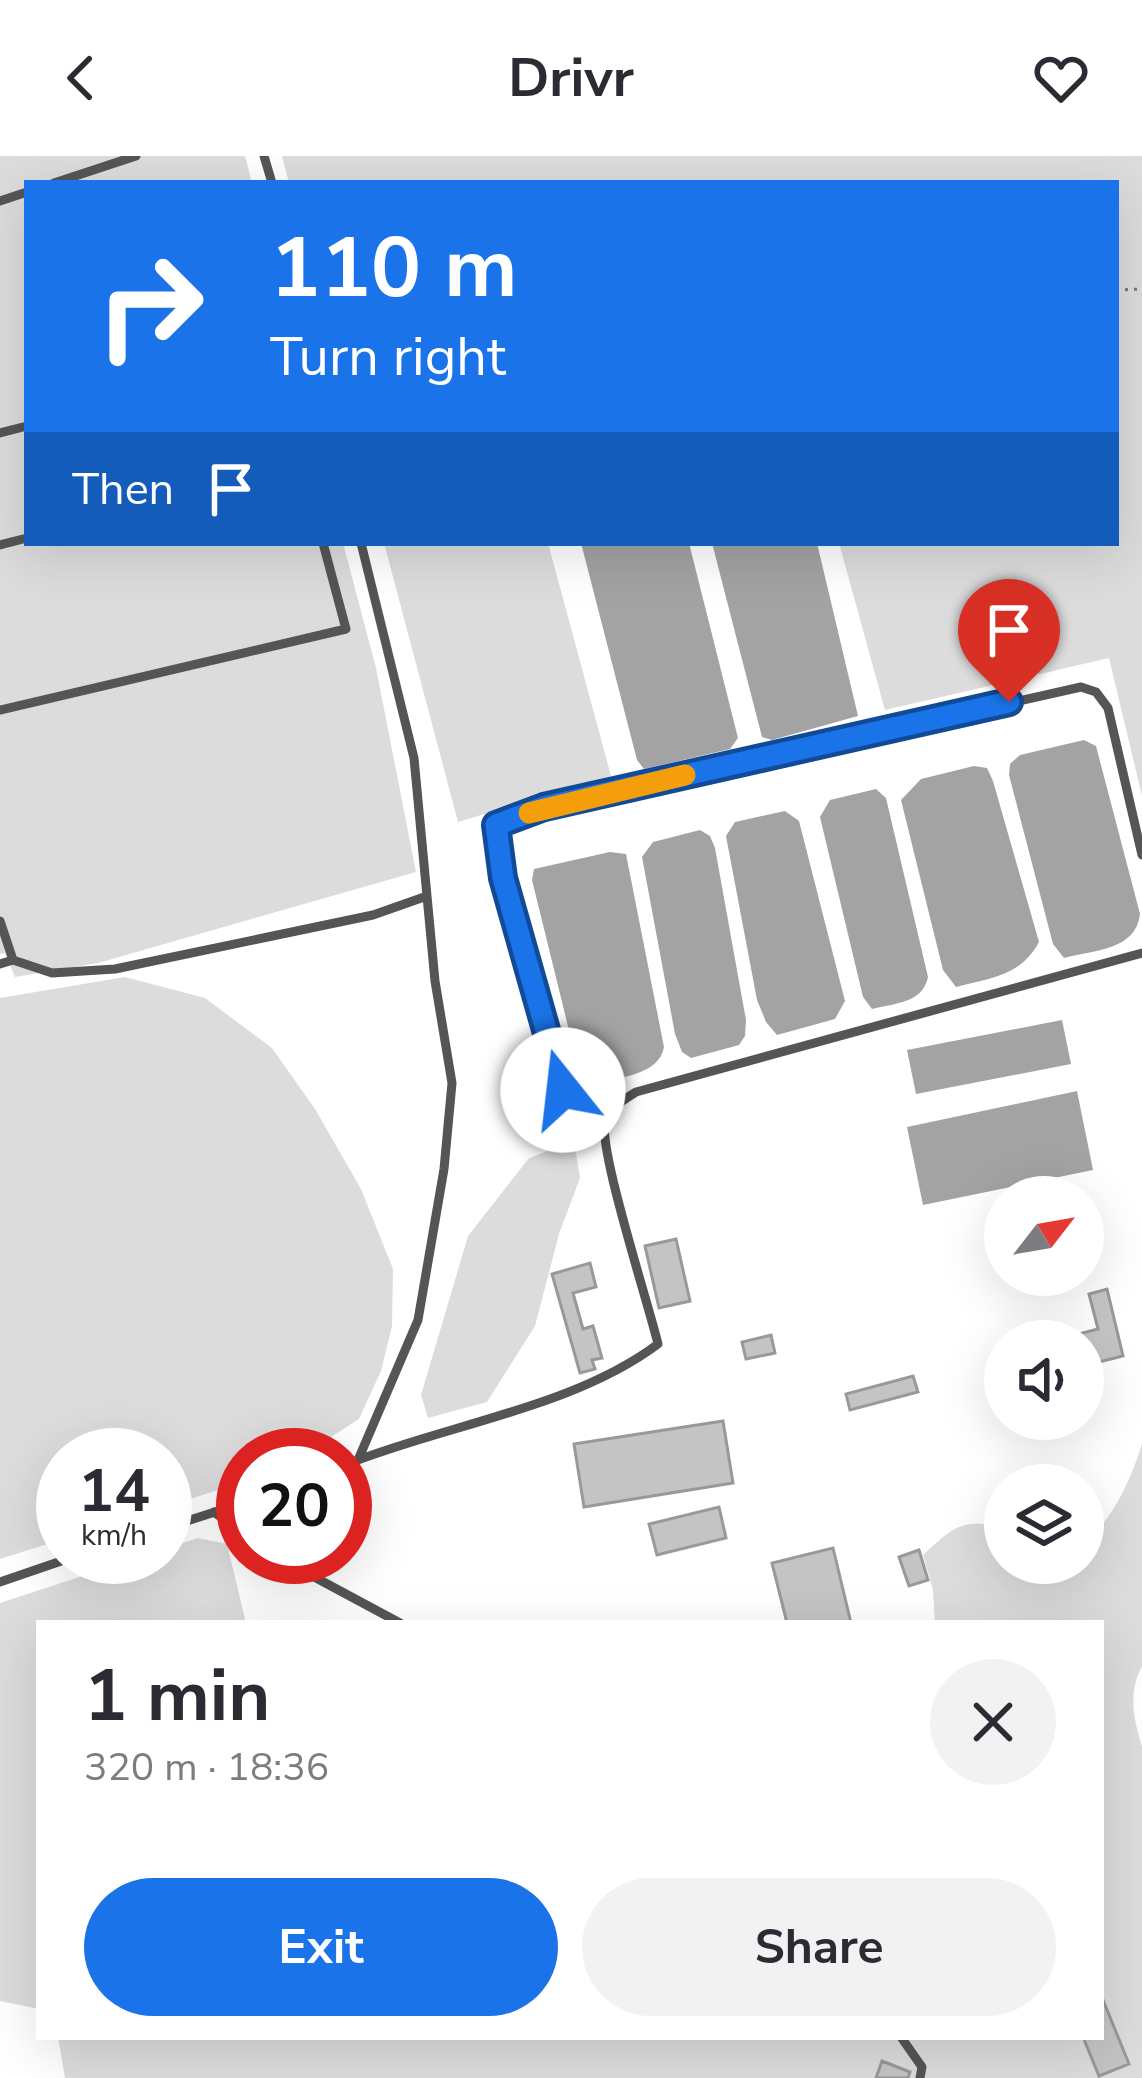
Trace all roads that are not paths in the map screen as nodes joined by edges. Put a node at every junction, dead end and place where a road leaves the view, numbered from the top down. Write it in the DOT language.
graph roads {
  1 [pos="136,156"];
  2 [pos="63,180"];
  3 [pos="324,546"];
  4 [pos="362,546"];
  5 [pos="0,710"];
  6 [pos="1142,855"];
  7 [pos="427,896"];
  8 [pos="0,921"];
  9 [pos="1142,953"];
  10 [pos="13,960"];
  11 [pos="0,964"];
  12 [pos="612,1108"];
  13 [pos="372,1428"];
  14 [pos="372,1456"];
  15 [pos="214,1512"];
  16 [pos="192,1519"];
  17 [pos="36,1570"];
  18 [pos="0,1582"];
  19 [pos="327,1584"];
  20 [pos="394,1620"];
  21 [pos="903,2040"];
  22 [pos="920,2078"];
  1 -- 2 [label="lane"];
  3 -- 5 [label="lane"];
  4 -- 7 [label="lane"];
  6 -- 12 [label="lane"];
  7 -- 10 [label="lane"];
  7 -- 13 [label="lane"];
  8 -- 10 [label="lane"];
  9 -- 12 [label="lane"];
  10 -- 11 [label="lane"];
  12 -- 14 [label="lane"];
  15 -- 16 [label="lane"];
  17 -- 18 [label="lane"];
  19 -- 20 [label="lane"];
  21 -- 22 [label="lane"];
}
